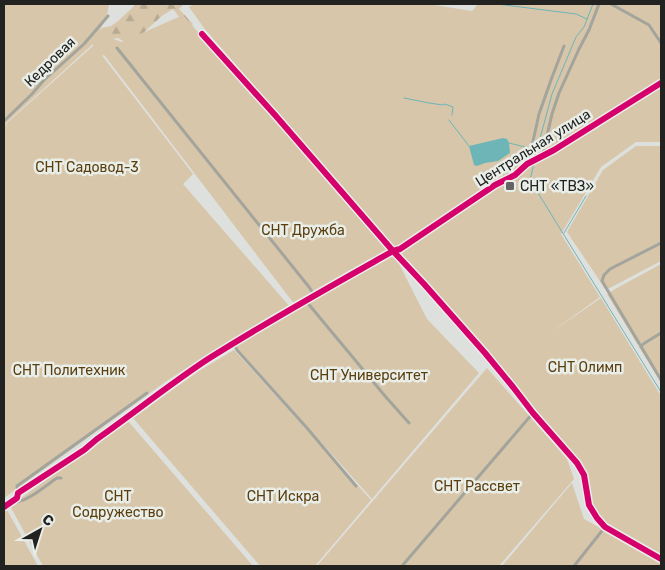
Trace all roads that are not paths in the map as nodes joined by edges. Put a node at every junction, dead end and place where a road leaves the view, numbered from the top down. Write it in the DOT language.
graph roads {
  1 [pos="599,4"];
  2 [pos="612,4"];
  3 [pos="108,16"];
  4 [pos="202,34"];
  5 [pos="661,43"];
  6 [pos="564,46"];
  7 [pos="118,48"];
  8 [pos="661,83"];
  9 [pos="4,121"];
  10 [pos="542,158"];
  11 [pos="528,164"];
  12 [pos="661,243"];
  13 [pos="393,251"];
  14 [pos="315,296"];
  15 [pos="306,301"];
  16 [pos="661,333"];
  17 [pos="234,344"];
  18 [pos="640,347"];
  19 [pos="661,380"];
  20 [pos="147,393"];
  21 [pos="533,413"];
  22 [pos="410,423"];
  23 [pos="61,478"];
  24 [pos="356,486"];
  25 [pos="18,493"];
  26 [pos="14,499"];
  27 [pos="4,507"];
  28 [pos="605,527"];
  29 [pos="661,558"];
  30 [pos="402,566"];
  31 [pos="574,566"];
  1 -- 10 [label="street"];
  2 -- 5 [label="street"];
  3 -- 9 [label="street, Кедровая"];
  4 -- 13 [label="street"];
  6 -- 11 [label="street"];
  7 -- 14 [label="street"];
  8 -- 10 [label="street, Центральная улица"];
  10 -- 11 [label="street, Центральная улица"];
  11 -- 13 [label="street, Центральная улица"];
  12 -- 18 [label="street"];
  13 -- 14 [label="street, Центральная улица"];
  13 -- 21 [label="street"];
  14 -- 15 [label="street, Центральная улица"];
  15 -- 17 [label="street, Центральная улица"];
  15 -- 22 [label="street"];
  16 -- 18 [label="street"];
  17 -- 24 [label="street"];
  17 -- 25 [label="street, Центральная улица"];
  18 -- 19 [label="street"];
  20 -- 25 [label="street"];
  21 -- 28 [label="street"];
  21 -- 30 [label="street"];
  23 -- 26 [label="street"];
  25 -- 26 [label="street"];
  26 -- 27 [label="street"];
  28 -- 29 [label="street"];
  28 -- 31 [label="street"];
}
